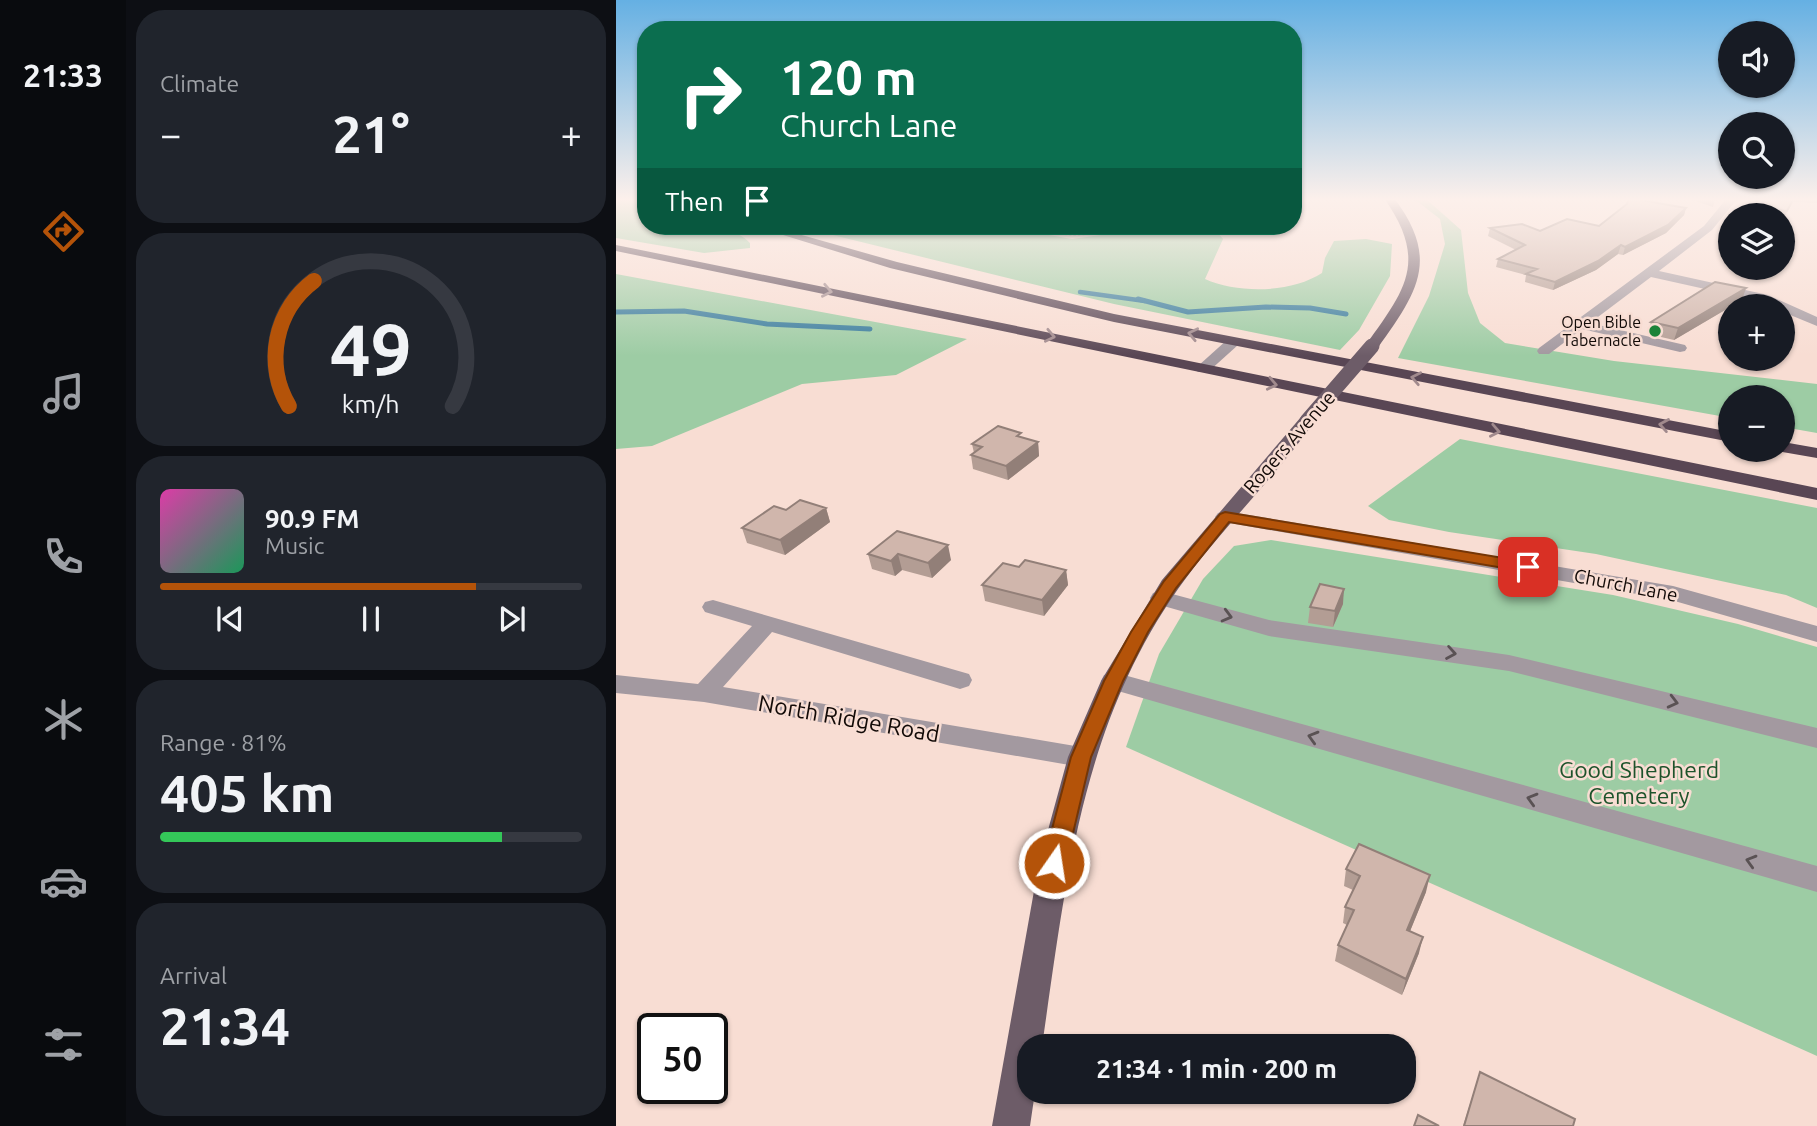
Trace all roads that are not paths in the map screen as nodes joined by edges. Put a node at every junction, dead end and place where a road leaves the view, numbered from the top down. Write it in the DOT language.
graph roads {
  1 [pos="628,251"];
  2 [pos="845,251"];
  3 [pos="1415,251"];
  4 [pos="1677,251"];
  5 [pos="1647,272"];
  6 [pos="1816,322"];
  7 [pos="1579,324"];
  8 [pos="1233,342"];
  9 [pos="1680,348"];
  10 [pos="1544,351"];
  11 [pos="1203,369"];
  12 [pos="1718,435"];
  13 [pos="1795,449"];
  14 [pos="1817,453"];
  15 [pos="1817,494"];
  16 [pos="1225,517"];
  17 [pos="1161,598"];
  18 [pos="713,607"];
  19 [pos="768,623"];
  20 [pos="1817,634"];
  21 [pos="960,680"];
  22 [pos="1113,681"];
  23 [pos="616,684"];
  24 [pos="704,693"];
  25 [pos="1817,738"];
  26 [pos="1081,757"];
  27 [pos="1817,879"];
  28 [pos="1011,1126"];
  1 -- 11 [label="highway, one-way"];
  8 -- 2 [label="highway, one-way"];
  3 -- 16 [label="main road, Rogers Avenue, bridge"];
  4 -- 5 [label="street"];
  5 -- 6 [label="street"];
  5 -- 7 [label="street"];
  7 -- 9 [label="street"];
  7 -- 10 [label="street"];
  8 -- 11 [label="street"];
  12 -- 8 [label="highway, one-way"];
  11 -- 15 [label="highway, one-way"];
  13 -- 14 [label="highway"];
  16 -- 17 [label="main road, Rogers Avenue"];
  16 -- 20 [label="street, Church Lane"];
  17 -- 22 [label="main road, Rogers Avenue"];
  17 -- 25 [label="street, one-way"];
  18 -- 19 [label="street"];
  19 -- 21 [label="street"];
  19 -- 24 [label="street"];
  22 -- 26 [label="main road, Rogers Avenue"];
  27 -- 22 [label="street, one-way"];
  23 -- 24 [label="street, North Ridge Road"];
  24 -- 26 [label="street, North Ridge Road"];
  26 -- 28 [label="main road, Rogers Avenue"];
}
